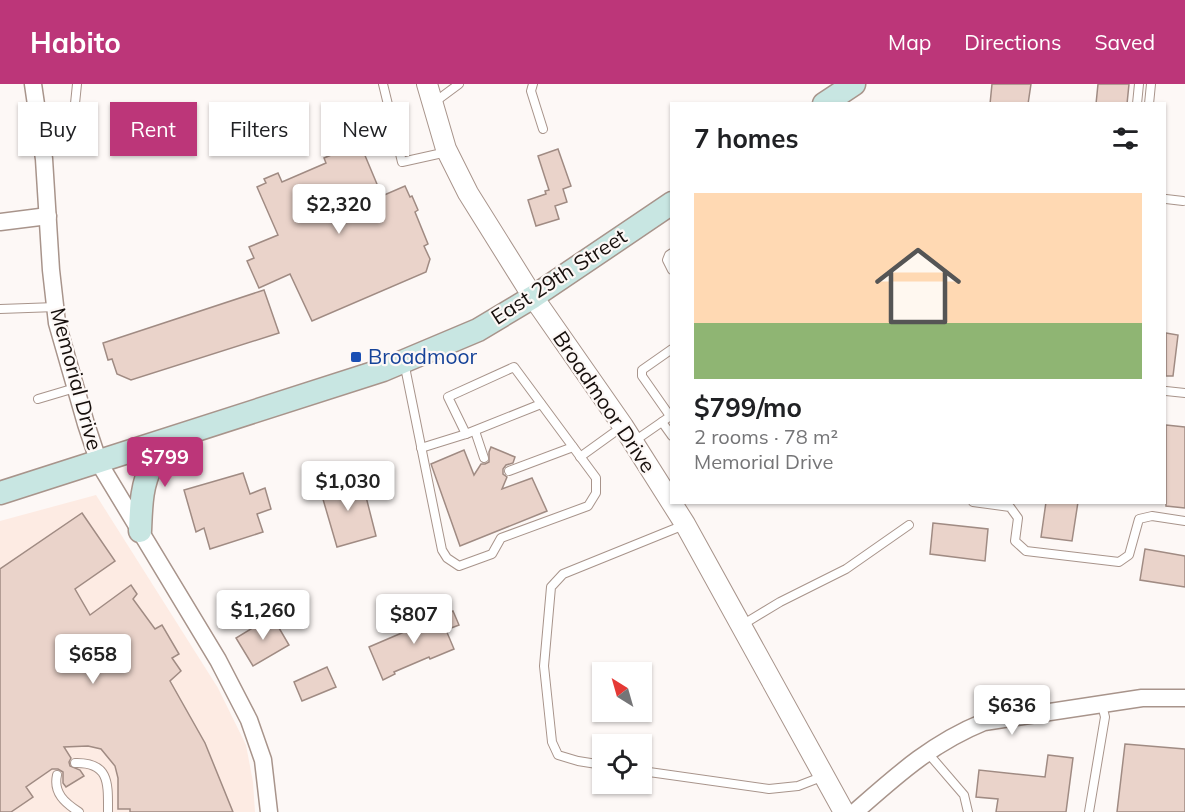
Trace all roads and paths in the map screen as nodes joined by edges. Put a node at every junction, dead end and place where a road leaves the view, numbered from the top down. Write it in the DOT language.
graph roads {
  1 [pos="33,84"];
  2 [pos="78,84"];
  3 [pos="383,84"];
  4 [pos="427,84"];
  5 [pos="459,84"];
  6 [pos="533,84"];
  7 [pos="854,84"];
  8 [pos="1139,84"];
  9 [pos="1151,84"];
  10 [pos="36,102"];
  11 [pos="76,102"];
  12 [pos="827,102"];
  13 [pos="1137,102"];
  14 [pos="1149,102"];
  15 [pos="432,104"];
  16 [pos="543,129"];
  17 [pos="447,152"];
  18 [pos="43,156"];
  19 [pos="1166,199"];
  20 [pos="1183,201"];
  21 [pos="670,204"];
  22 [pos="48,216"];
  23 [pos="0,222"];
  24 [pos="533,297"];
  25 [pos="56,307"];
  26 [pos="0,309"];
  27 [pos="670,350"];
  28 [pos="404,362"];
  29 [pos="75,388"];
  30 [pos="1166,391"];
  31 [pos="1185,393"];
  32 [pos="38,399"];
  33 [pos="542,404"];
  34 [pos="668,418"];
  35 [pos="475,431"];
  36 [pos="466,434"];
  37 [pos="628,434"];
  38 [pos="174,438"];
  39 [pos="573,447"];
  40 [pos="421,448"];
  41 [pos="580,457"];
  42 [pos="484,458"];
  43 [pos="99,463"];
  44 [pos="509,471"];
  45 [pos="0,494"];
  46 [pos="670,499"];
  47 [pos="673,504"];
  48 [pos="988,504"];
  49 [pos="1185,520"];
  50 [pos="685,524"];
  51 [pos="909,525"];
  52 [pos="140,531"];
  53 [pos="742,625"];
  54 [pos="1185,698"];
  55 [pos="1102,705"];
  56 [pos="927,752"];
  57 [pos="75,763"];
  58 [pos="592,763"];
  59 [pos="652,772"];
  60 [pos="57,775"];
  61 [pos="824,776"];
  62 [pos="79,812"];
  63 [pos="108,812"];
  64 [pos="269,812"];
  65 [pos="844,812"];
  66 [pos="855,812"];
  67 [pos="968,812"];
  68 [pos="1089,812"];
  1 -- 10 [label="street, Memorial Drive"];
  2 -- 11 [label="lane"];
  3 -- 17 [label="lane"];
  4 -- 15 [label="street, Broadmoor Drive"];
  5 -- 15 [label="lane"];
  6 -- 16 [label="lane"];
  7 -- 12 [label="main road"];
  8 -- 13 [label="lane"];
  9 -- 14 [label="lane"];
  15 -- 17 [label="street, Broadmoor Drive"];
  17 -- 24 [label="street, Broadmoor Drive"];
  18 -- 22 [label="street, Memorial Drive"];
  19 -- 20 [label="lane"];
  21 -- 24 [label="main road, East 29th Street"];
  22 -- 23 [label="street"];
  22 -- 25 [label="street, Memorial Drive"];
  24 -- 28 [label="main road, East 29th Street"];
  24 -- 37 [label="street, Broadmoor Drive"];
  25 -- 26 [label="lane"];
  25 -- 29 [label="street, Memorial Drive"];
  27 -- 34 [label="lane"];
  28 -- 38 [label="main road, East 29th Street"];
  28 -- 40 [label="lane"];
  29 -- 32 [label="lane"];
  29 -- 43 [label="street, Memorial Drive"];
  30 -- 31 [label="lane"];
  33 -- 35 [label="lane"];
  33 -- 36 [label="lane"];
  33 -- 39 [label="lane"];
  34 -- 37 [label="lane"];
  35 -- 36 [label="lane"];
  35 -- 42 [label="lane"];
  36 -- 40 [label="lane"];
  37 -- 41 [label="lane"];
  37 -- 46 [label="street, Broadmoor Drive"];
  38 -- 43 [label="main road, East 29th Street"];
  38 -- 52 [label="main road"];
  39 -- 41 [label="lane"];
  39 -- 44 [label="lane"];
  40 -- 41 [label="lane"];
  43 -- 45 [label="main road, East 29th Street"];
  43 -- 52 [label="street, Memorial Drive"];
  47 -- 50 [label="street, Broadmoor Drive"];
  48 -- 49 [label="lane"];
  50 -- 53 [label="street, Broadmoor Drive"];
  50 -- 58 [label="lane"];
  51 -- 53 [label="lane"];
  52 -- 64 [label="street, Memorial Drive"];
  53 -- 61 [label="street, Broadmoor Drive"];
  54 -- 55 [label="street"];
  55 -- 56 [label="street"];
  55 -- 68 [label="lane"];
  56 -- 66 [label="street"];
  56 -- 67 [label="lane"];
  57 -- 63 [label="lane"];
  59 -- 61 [label="lane"];
  60 -- 62 [label="lane"];
  61 -- 65 [label="street, Broadmoor Drive"];
}
